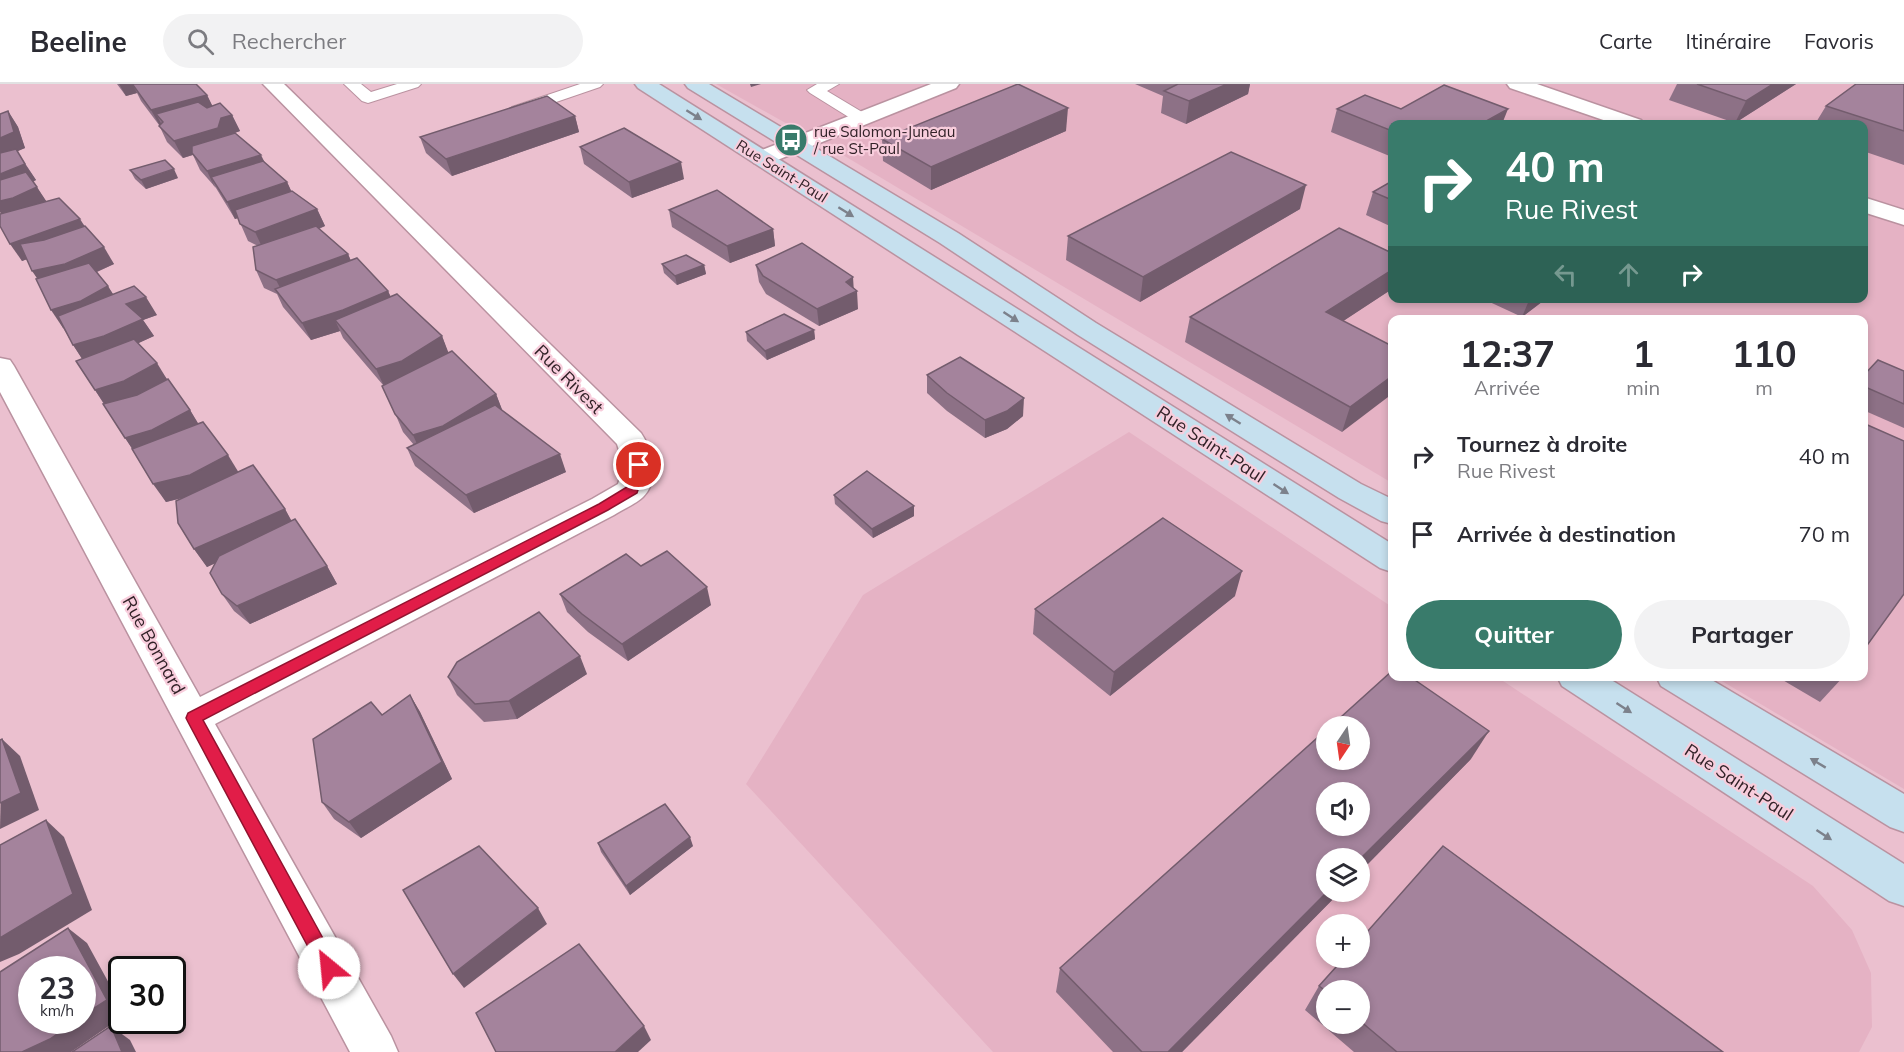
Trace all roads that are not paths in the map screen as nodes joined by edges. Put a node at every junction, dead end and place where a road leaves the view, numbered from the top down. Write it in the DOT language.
graph roads {
  1 [pos="273,84"];
  2 [pos="352,84"];
  3 [pos="413,84"];
  4 [pos="595,84"];
  5 [pos="645,84"];
  6 [pos="695,84"];
  7 [pos="831,84"];
  8 [pos="949,84"];
  9 [pos="1518,84"];
  10 [pos="497,117"];
  11 [pos="861,118"];
  12 [pos="1622,120"];
  13 [pos="795,145"];
  14 [pos="762,158"];
  15 [pos="1868,206"];
  16 [pos="1904,218"];
  17 [pos="949,238"];
  18 [pos="919,258"];
  19 [pos="1087,329"];
  20 [pos="1068,353"];
  21 [pos="0,366"];
  22 [pos="1350,491"];
  23 [pos="1388,511"];
  24 [pos="1354,536"];
  25 [pos="1388,557"];
  26 [pos="1583,681"];
  27 [pos="1682,681"];
  28 [pos="193,718"];
  29 [pos="1904,815"];
  30 [pos="1904,886"];
  31 [pos="375,1052"];
  1 -- 28 [label="street, Rue Rivest"];
  2 -- 3 [label="lane"];
  4 -- 10 [label="lane"];
  5 -- 14 [label="street, Rue Saint-Paul, one-way"];
  6 -- 13 [label="street, Rue Saint-Paul"];
  7 -- 11 [label="lane"];
  8 -- 11 [label="street"];
  9 -- 12 [label="street"];
  11 -- 13 [label="street"];
  13 -- 14 [label="street"];
  13 -- 17 [label="street, Rue Saint-Paul"];
  14 -- 18 [label="street, Rue Saint-Paul, one-way"];
  15 -- 16 [label="street"];
  17 -- 18 [label="street"];
  17 -- 19 [label="street, Rue Saint-Paul"];
  18 -- 20 [label="street, Rue Saint-Paul, one-way"];
  19 -- 20 [label="street"];
  22 -- 19 [label="street, Rue Saint-Paul, one-way"];
  20 -- 24 [label="street, Rue Saint-Paul, one-way"];
  21 -- 28 [label="street, Rue Bonnard"];
  22 -- 23 [label="street, Rue Saint-Paul"];
  22 -- 24 [label="street"];
  24 -- 25 [label="street, Rue Saint-Paul"];
  26 -- 30 [label="street, Rue Saint-Paul, one-way"];
  29 -- 27 [label="street, one-way"];
  28 -- 31 [label="street, Rue Bonnard"];
}
